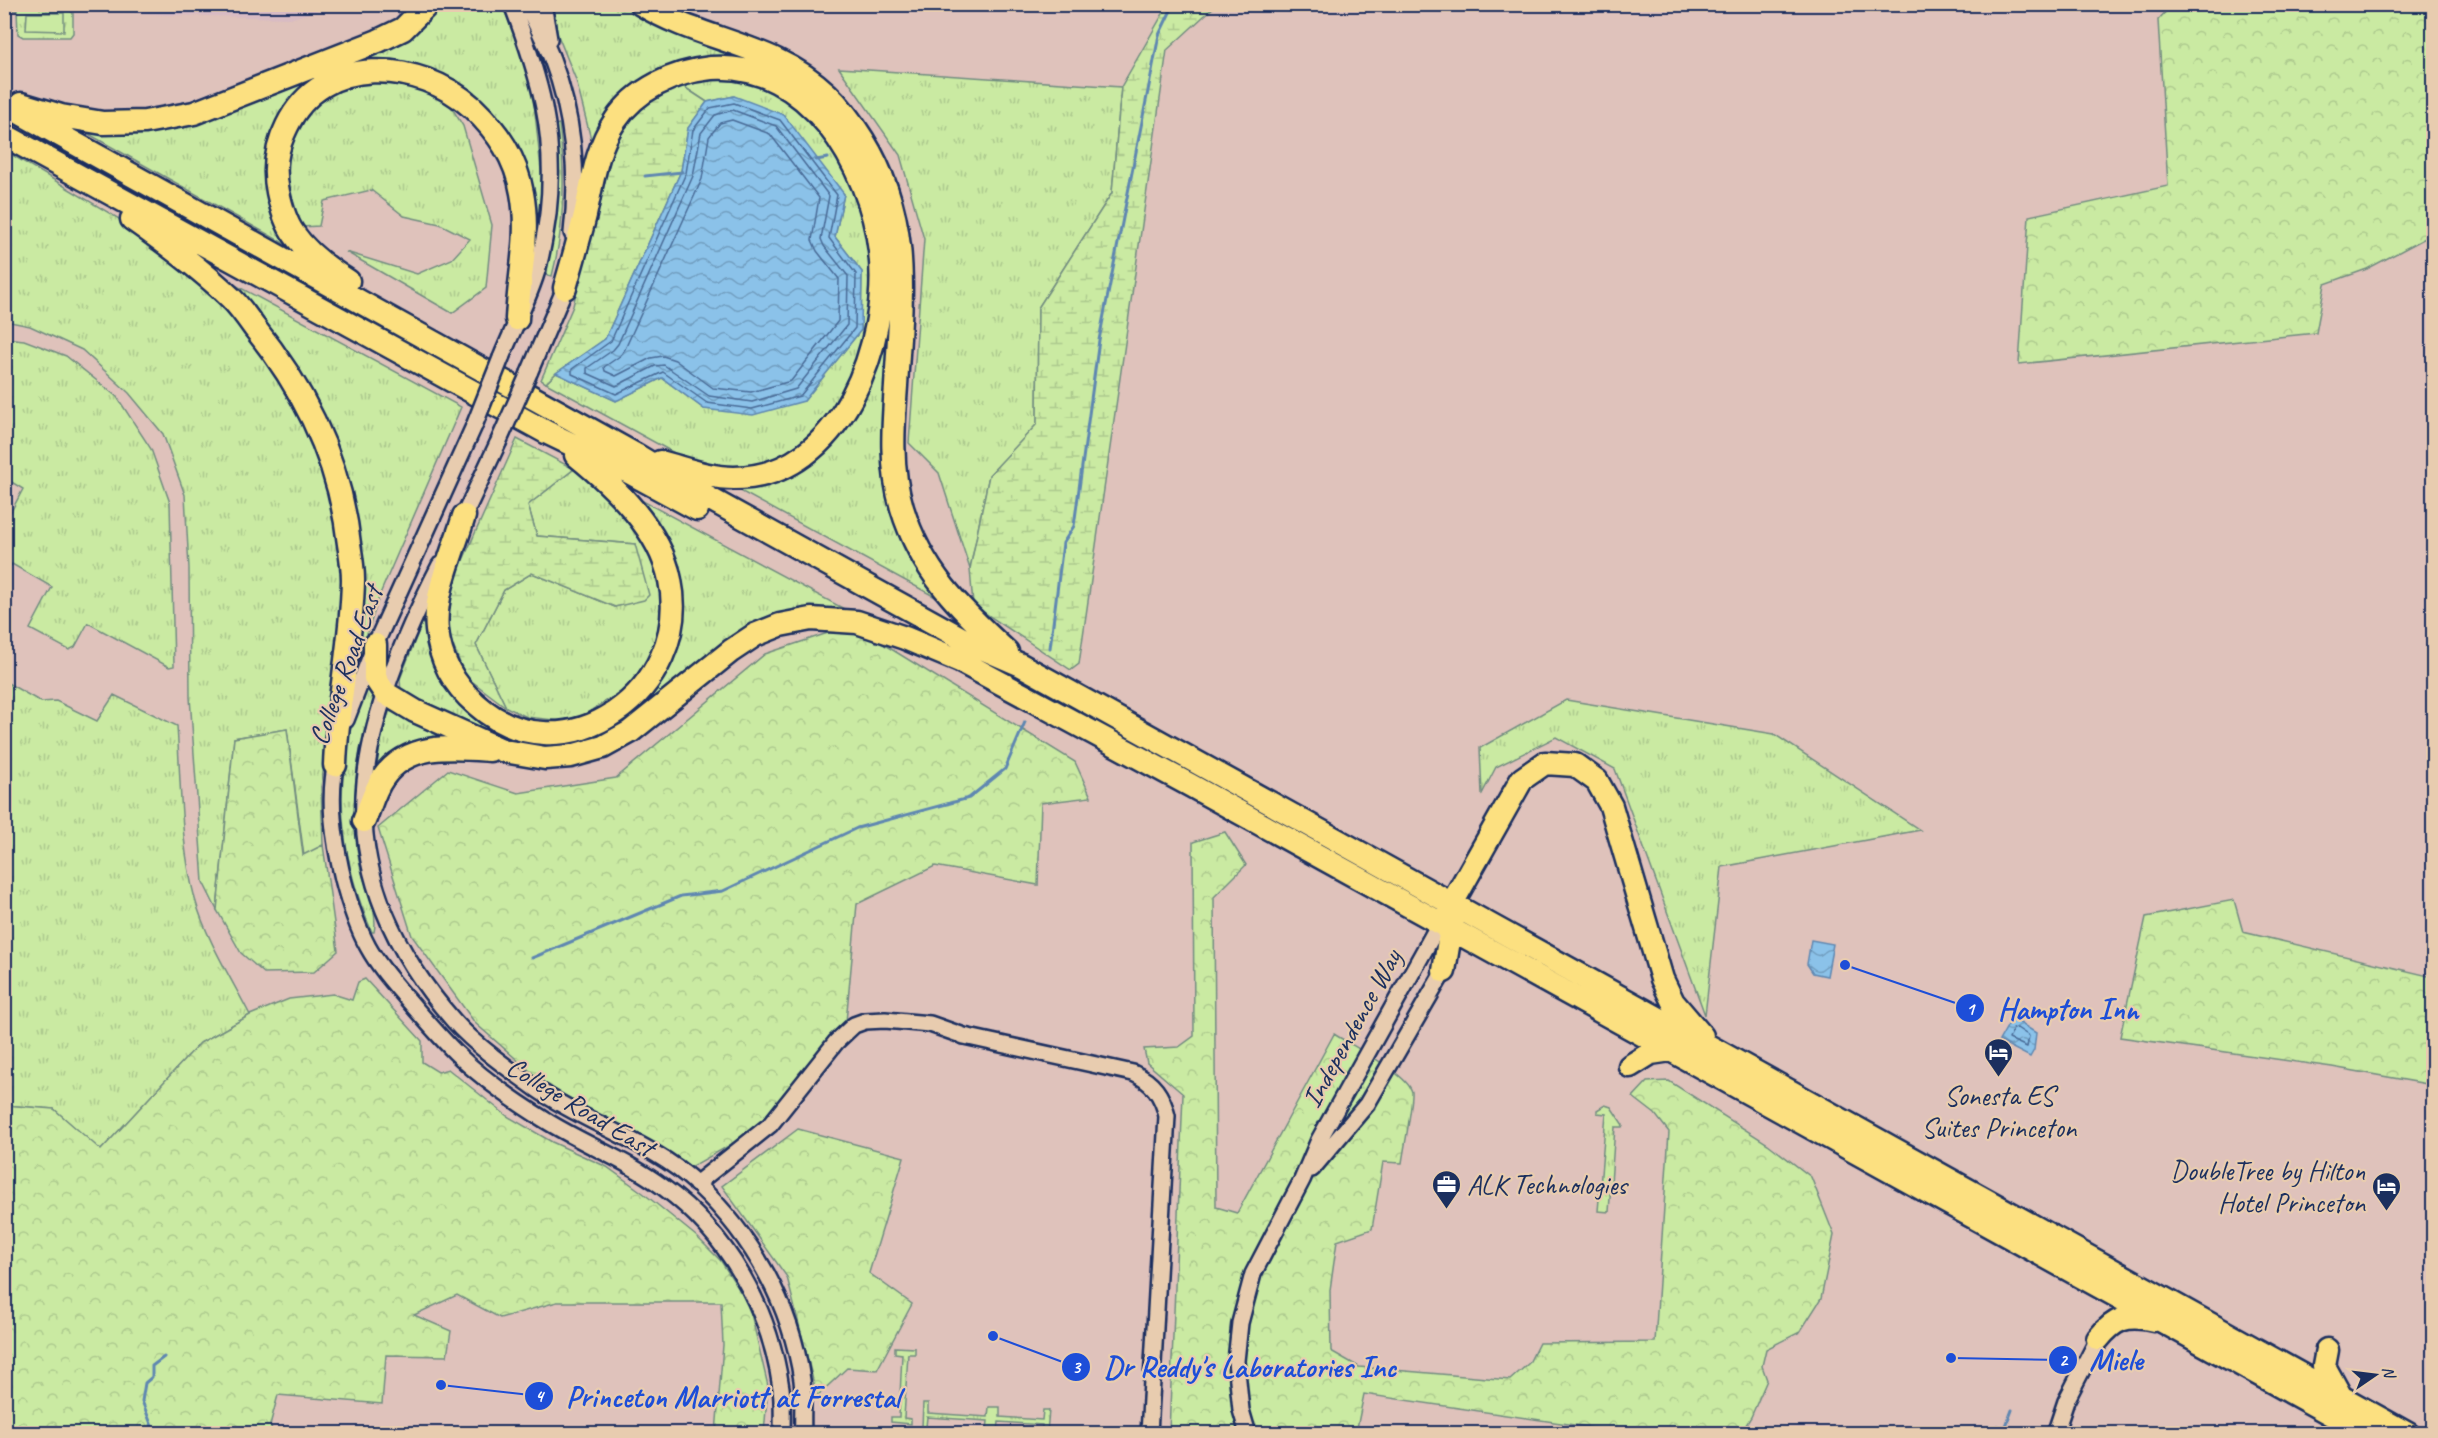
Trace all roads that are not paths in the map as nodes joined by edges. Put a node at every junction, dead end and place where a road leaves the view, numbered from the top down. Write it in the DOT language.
graph roads {
  1 [pos="428,4"];
  2 [pos="512,4"];
  3 [pos="527,4"];
  4 [pos="543,4"];
  5 [pos="641,4"];
  6 [pos="552,59"];
  7 [pos="4,99"];
  8 [pos="4,104"];
  9 [pos="4,135"];
  10 [pos="50,161"];
  11 [pos="565,288"];
  12 [pos="517,319"];
  13 [pos="418,335"];
  14 [pos="546,432"];
  15 [pos="636,455"];
  16 [pos="464,516"];
  17 [pos="375,645"];
  18 [pos="960,662"];
  19 [pos="1022,665"];
  20 [pos="385,693"];
  21 [pos="504,751"];
  22 [pos="335,765"];
  23 [pos="363,820"];
  24 [pos="1447,918"];
  25 [pos="1497,953"];
  26 [pos="1444,971"];
  27 [pos="1622,1023"];
  28 [pos="1711,1046"];
  29 [pos="1671,1050"];
  30 [pos="1302,1180"];
  31 [pos="696,1184"];
  32 [pos="2083,1277"];
  33 [pos="2167,1323"];
  34 [pos="2098,1339"];
  35 [pos="2280,1374"];
  36 [pos="2341,1397"];
  37 [pos="782,1434"];
  38 [pos="803,1434"];
  39 [pos="1149,1434"];
  40 [pos="1248,1434"];
  41 [pos="2055,1434"];
  42 [pos="2333,1434"];
  43 [pos="2367,1434"];
  44 [pos="2408,1434"];
  1 -- 7 [label="highway"];
  2 -- 12 [label="street, College Road East"];
  3 -- 6 [label="street"];
  4 -- 6 [label="street"];
  5 -- 19 [label="highway"];
  6 -- 11 [label="street, College Road East"];
  8 -- 13 [label="highway"];
  9 -- 10 [label="highway"];
  10 -- 14 [label="highway"];
  10 -- 22 [label="highway"];
  11 -- 15 [label="highway"];
  11 -- 16 [label="street, College Road East, bridge"];
  12 -- 13 [label="highway"];
  12 -- 17 [label="street, College Road East, bridge"];
  13 -- 15 [label="highway"];
  14 -- 16 [label="highway"];
  14 -- 18 [label="highway"];
  15 -- 19 [label="highway"];
  16 -- 20 [label="street, College Road East"];
  17 -- 20 [label="highway"];
  17 -- 22 [label="street, College Road East"];
  18 -- 21 [label="highway"];
  18 -- 24 [label="highway"];
  19 -- 24 [label="highway"];
  20 -- 21 [label="highway"];
  20 -- 23 [label="street, College Road East"];
  21 -- 23 [label="highway"];
  22 -- 37 [label="street, College Road East"];
  23 -- 31 [label="street, College Road East"];
  24 -- 25 [label="highway"];
  24 -- 26 [label="highway"];
  24 -- 28 [label="highway"];
  24 -- 28 [label="highway"];
  24 -- 30 [label="street, Independence Way"];
  25 -- 26 [label="highway"];
  25 -- 27 [label="highway"];
  26 -- 30 [label="street, Independence Way"];
  27 -- 29 [label="highway"];
  27 -- 29 [label="highway"];
  28 -- 35 [label="highway"];
  29 -- 32 [label="highway"];
  30 -- 40 [label="street, Independence Way"];
  31 -- 38 [label="street, College Road East"];
  31 -- 39 [label="street"];
  32 -- 33 [label="highway"];
  32 -- 34 [label="highway"];
  33 -- 34 [label="highway"];
  33 -- 35 [label="highway"];
  34 -- 41 [label="street"];
  35 -- 36 [label="highway"];
  35 -- 36 [label="highway"];
  35 -- 42 [label="highway"];
  35 -- 43 [label="highway"];
  36 -- 44 [label="highway"];
}
